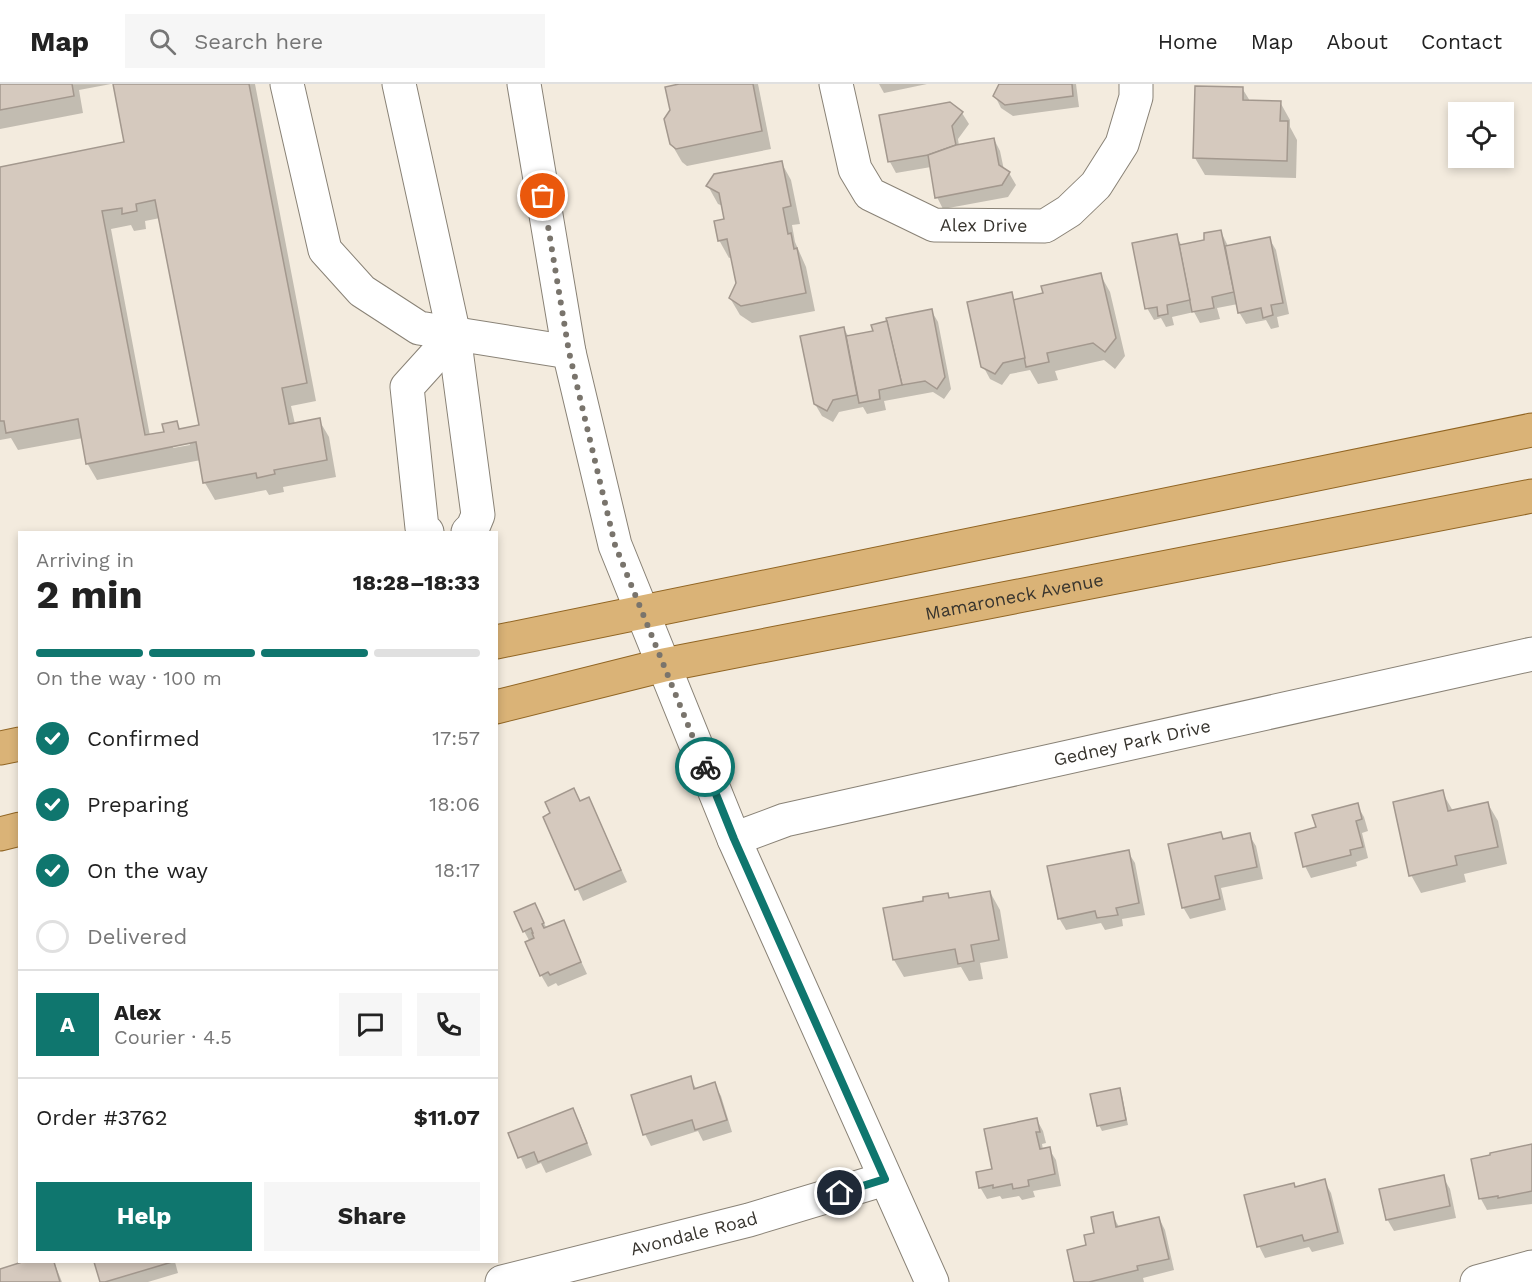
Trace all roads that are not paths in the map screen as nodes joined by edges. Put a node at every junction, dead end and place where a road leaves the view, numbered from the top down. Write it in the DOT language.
graph roads {
  1 [pos="287,84"];
  2 [pos="399,84"];
  3 [pos="524,84"];
  4 [pos="836,84"];
  5 [pos="1136,84"];
  6 [pos="454,335"];
  7 [pos="569,352"];
  8 [pos="1532,430"];
  9 [pos="1532,495"];
  10 [pos="426,531"];
  11 [pos="469,531"];
  12 [pos="641,612"];
  13 [pos="498,642"];
  14 [pos="1532,654"];
  15 [pos="664,665"];
  16 [pos="498,706"];
  17 [pos="18,744"];
  18 [pos="0,748"];
  19 [pos="18,830"];
  20 [pos="0,834"];
  21 [pos="734,839"];
  22 [pos="885,1179"];
  23 [pos="1532,1267"];
  24 [pos="502,1282"];
  25 [pos="932,1282"];
  26 [pos="1477,1282"];
  1 -- 6 [label="street"];
  2 -- 6 [label="street"];
  3 -- 7 [label="street"];
  4 -- 5 [label="street, Alex Drive"];
  6 -- 7 [label="street"];
  6 -- 10 [label="street"];
  6 -- 11 [label="street"];
  7 -- 12 [label="street"];
  8 -- 12 [label="main road"];
  9 -- 15 [label="main road, Mamaroneck Avenue"];
  12 -- 13 [label="main road"];
  12 -- 15 [label="street"];
  14 -- 21 [label="street, Gedney Park Drive"];
  15 -- 16 [label="main road, Mamaroneck Avenue"];
  15 -- 21 [label="street"];
  17 -- 18 [label="main road"];
  19 -- 20 [label="main road"];
  21 -- 22 [label="street"];
  22 -- 24 [label="street, Avondale Road"];
  22 -- 25 [label="street"];
  23 -- 26 [label="street"];
}
